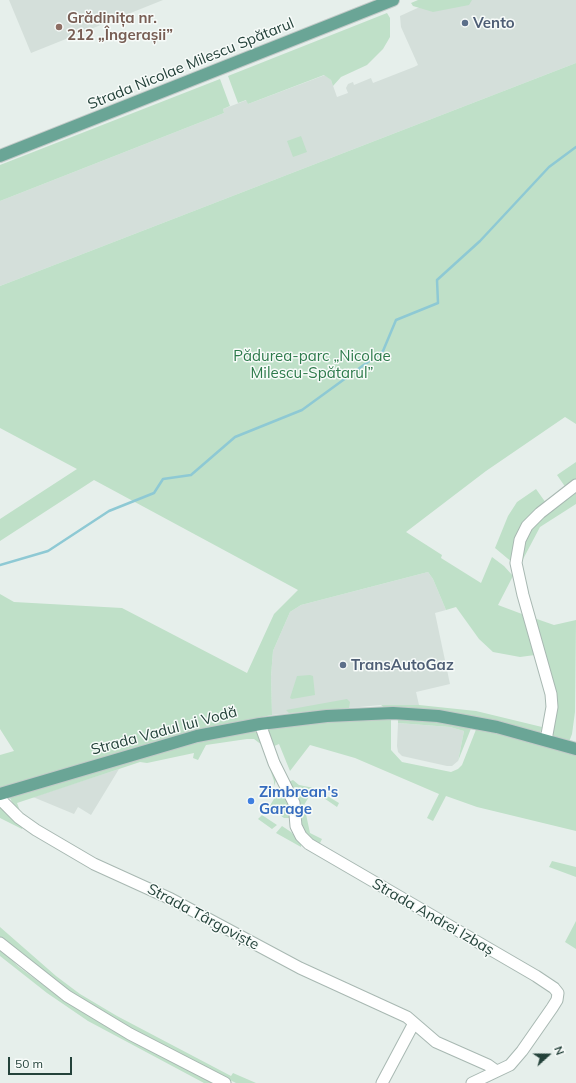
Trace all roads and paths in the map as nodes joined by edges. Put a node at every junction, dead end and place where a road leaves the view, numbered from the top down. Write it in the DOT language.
graph roads {
  1 [pos="393,0"];
  2 [pos="0,156"];
  3 [pos="576,485"];
  4 [pos="260,724"];
  5 [pos="546,740"];
  6 [pos="576,749"];
  7 [pos="0,794"];
  8 [pos="0,799"];
  9 [pos="0,943"];
  10 [pos="414,1023"];
  11 [pos="495,1070"];
  12 [pos="225,1083"];
  13 [pos="382,1083"];
  14 [pos="472,1083"];
  1 -- 2 [label="main road, Strada Nicolae Milescu Spătarul"];
  3 -- 5 [label="street"];
  4 -- 5 [label="main road, Strada Vadul lui Vodă"];
  4 -- 7 [label="main road, Strada Vadul lui Vodă"];
  4 -- 11 [label="street, Strada Andrei Izbaș"];
  5 -- 6 [label="main road, Strada Vadul lui Vodă"];
  8 -- 10 [label="street, Strada Târgoviște"];
  9 -- 12 [label="street"];
  10 -- 11 [label="street, Strada Târgoviște"];
  10 -- 13 [label="street"];
  11 -- 14 [label="street, Strada Andrei Izbaș"];
}
